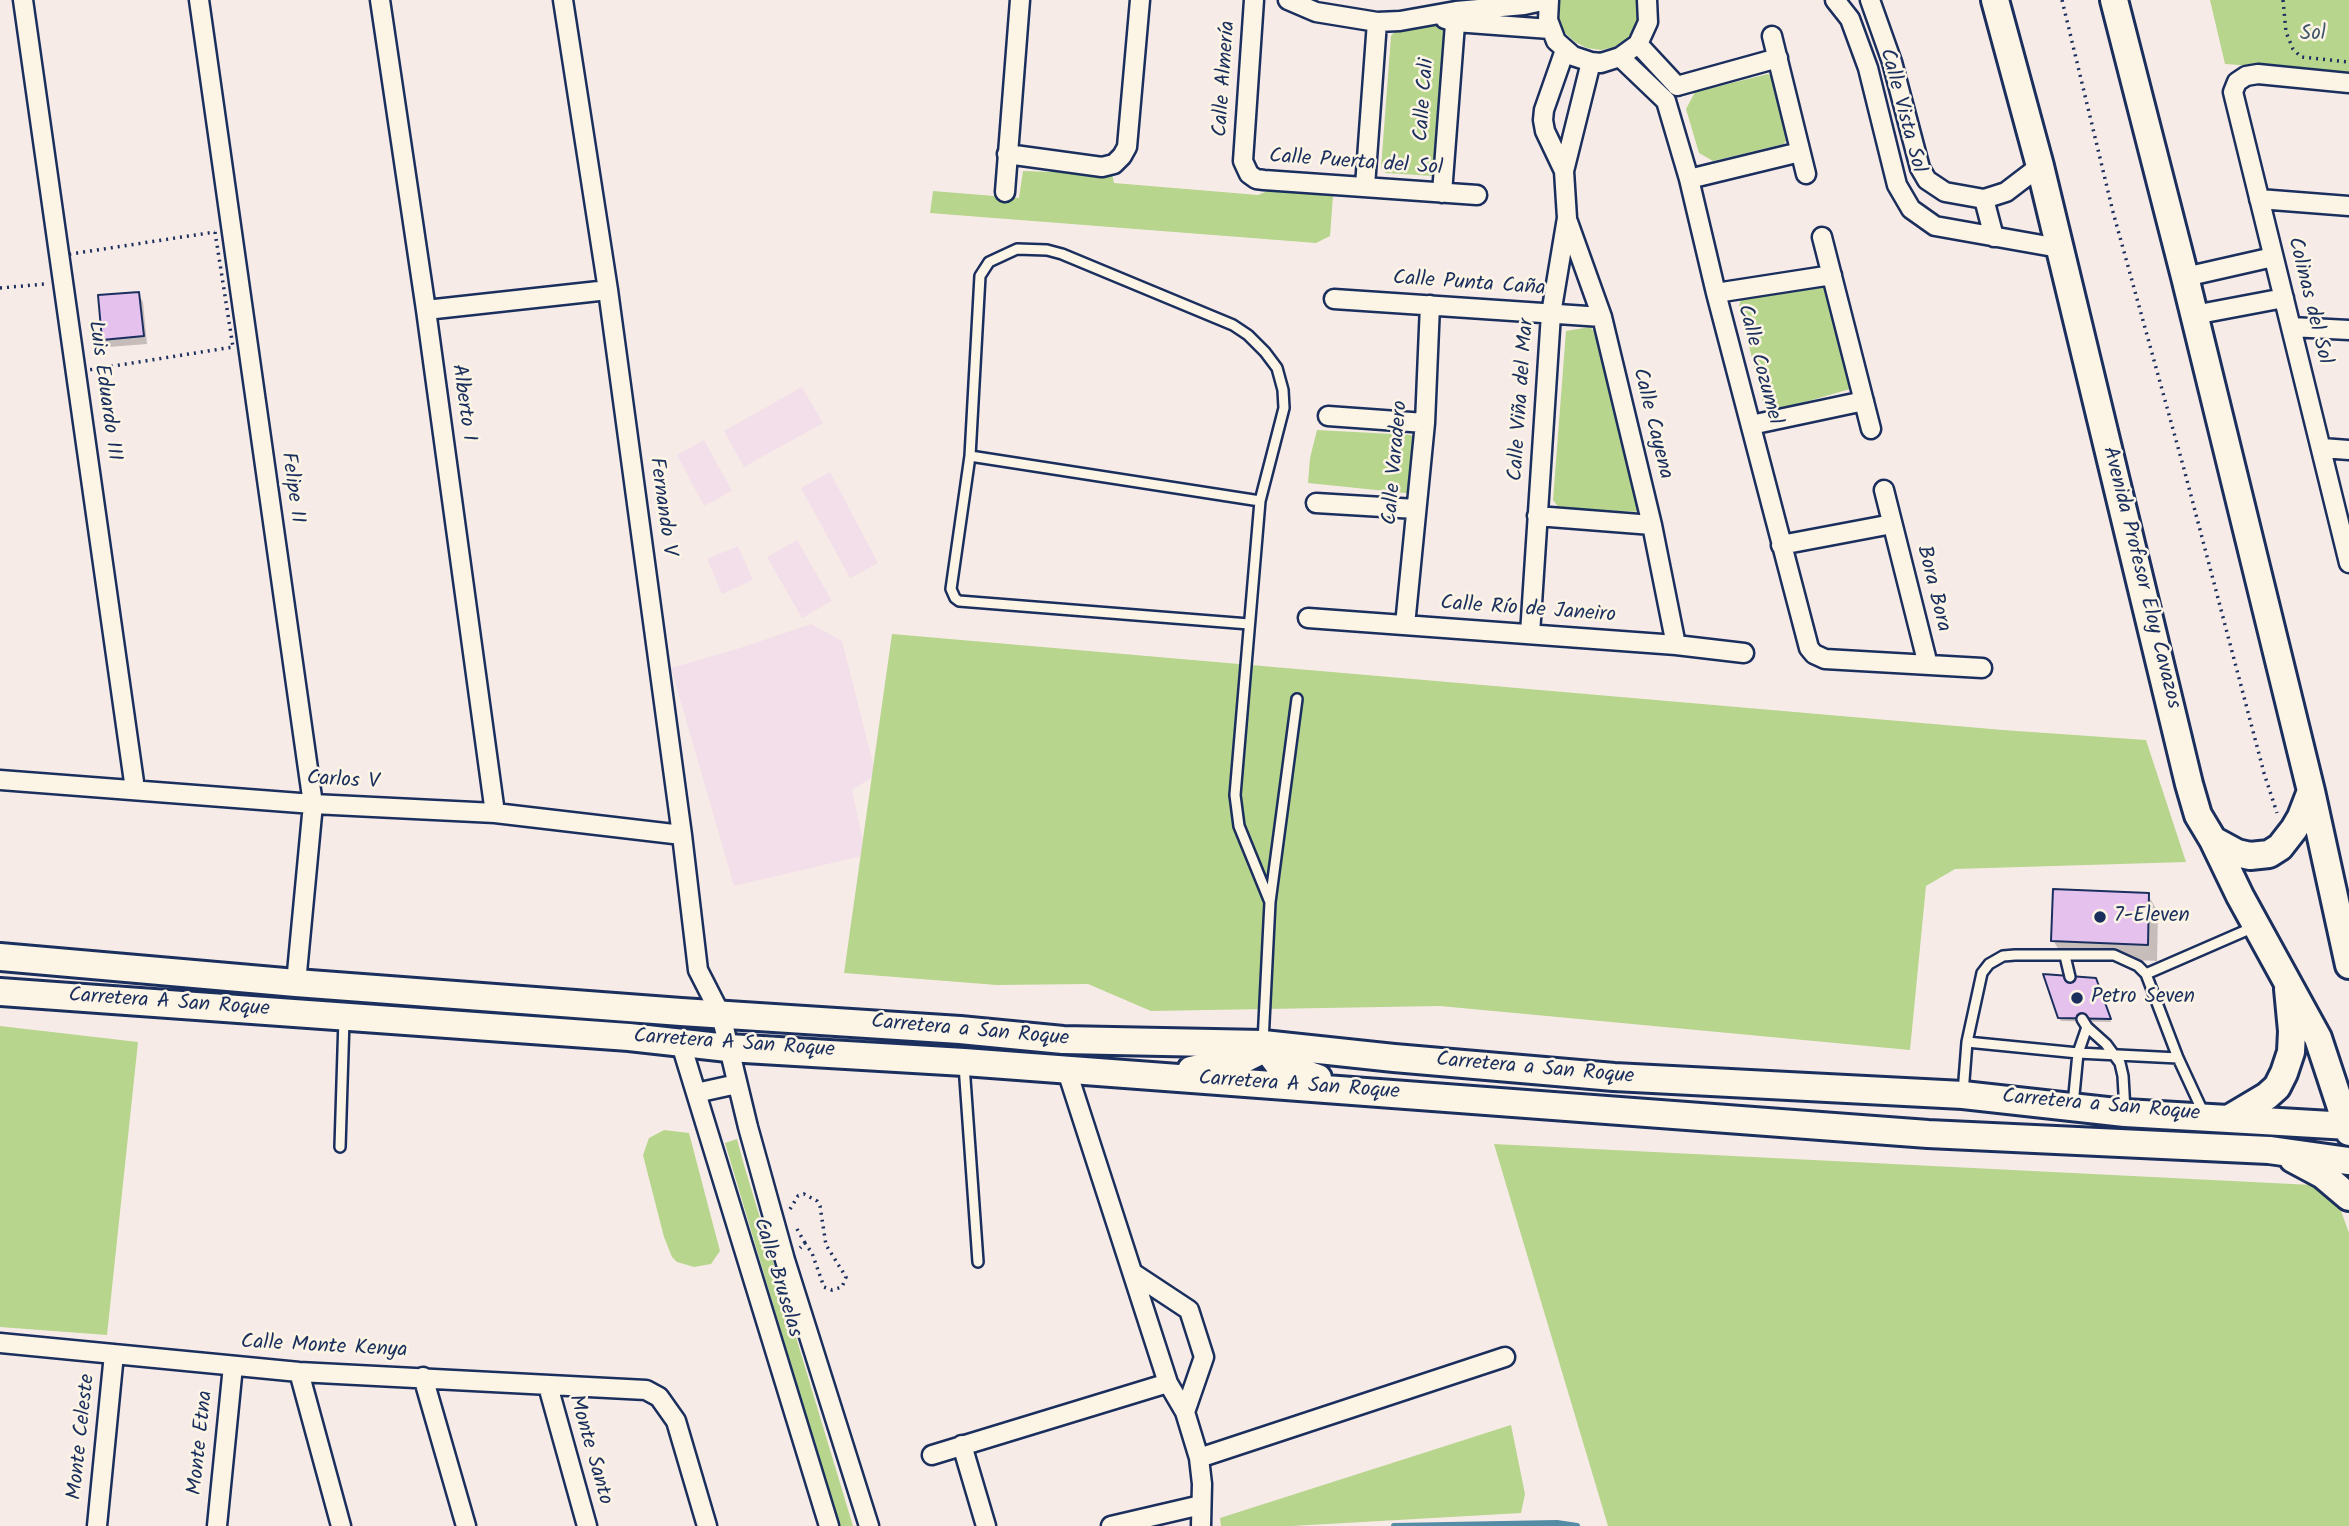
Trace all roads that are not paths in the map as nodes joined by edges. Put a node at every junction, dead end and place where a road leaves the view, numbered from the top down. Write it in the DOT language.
graph roads {
  1 [pos="23,0"];
  2 [pos="199,0"];
  3 [pos="380,0"];
  4 [pos="564,0"];
  5 [pos="1020,0"];
  6 [pos="1140,0"];
  7 [pos="1254,0"];
  8 [pos="1288,0"];
  9 [pos="1548,0"];
  10 [pos="1647,0"];
  11 [pos="1835,0"];
  12 [pos="1870,0"];
  13 [pos="1995,0"];
  14 [pos="2114,0"];
  15 [pos="1456,16"];
  16 [pos="1377,22"];
  17 [pos="1550,29"];
  18 [pos="1772,36"];
  19 [pos="1637,44"];
  20 [pos="1565,50"];
  21 [pos="1620,57"];
  22 [pos="1778,58"];
  23 [pos="1591,62"];
  24 [pos="1892,62"];
  25 [pos="1868,68"];
  26 [pos="2349,83"];
  27 [pos="1672,94"];
  28 [pos="1800,152"];
  29 [pos="1007,153"];
  30 [pos="1243,161"];
  31 [pos="2040,166"];
  32 [pos="1564,171"];
  33 [pos="1806,174"];
  34 [pos="1689,179"];
  35 [pos="1365,186"];
  36 [pos="1005,192"];
  37 [pos="1442,193"];
  38 [pos="1477,195"];
  39 [pos="1984,199"];
  40 [pos="2259,199"];
  41 [pos="2349,206"];
  42 [pos="1567,218"];
  43 [pos="1822,237"];
  44 [pos="1994,237"];
  45 [pos="2059,248"];
  46 [pos="2273,257"];
  47 [pos="1832,275"];
  48 [pos="2185,277"];
  49 [pos="608,290"];
  50 [pos="1716,293"];
  51 [pos="1334,299"];
  52 [pos="2284,299"];
  53 [pos="1430,304"];
  54 [pos="426,310"];
  55 [pos="1551,314"];
  56 [pos="2194,316"];
  57 [pos="1602,317"];
  58 [pos="2291,327"];
  59 [pos="2349,330"];
  60 [pos="1864,401"];
  61 [pos="1328,416"];
  62 [pos="1425,423"];
  63 [pos="1751,425"];
  64 [pos="1871,429"];
  65 [pos="2322,448"];
  66 [pos="2349,450"];
  67 [pos="970,456"];
  68 [pos="1884,490"];
  69 [pos="1259,501"];
  70 [pos="1316,503"];
  71 [pos="1416,509"];
  72 [pos="1537,516"];
  73 [pos="1892,524"];
  74 [pos="1652,525"];
  75 [pos="1781,545"];
  76 [pos="2349,563"];
  77 [pos="1308,618"];
  78 [pos="1249,624"];
  79 [pos="1405,625"];
  80 [pos="1530,634"];
  81 [pos="1805,640"];
  82 [pos="1676,645"];
  83 [pos="1744,653"];
  84 [pos="1928,665"];
  85 [pos="1982,668"];
  86 [pos="1297,699"];
  87 [pos="0,780"];
  88 [pos="135,789"];
  89 [pos="2311,791"];
  90 [pos="313,804"];
  91 [pos="495,813"];
  92 [pos="682,835"];
  93 [pos="2213,840"];
  94 [pos="1270,902"];
  95 [pos="2257,925"];
  96 [pos="2345,927"];
  97 [pos="2065,956"];
  98 [pos="0,957"];
  99 [pos="2349,965"];
  100 [pos="2146,974"];
  101 [pos="2070,977"];
  102 [pos="2286,977"];
  103 [pos="296,983"];
  104 [pos="0,992"];
  105 [pos="722,1015"];
  106 [pos="344,1018"];
  107 [pos="1967,1042"];
  108 [pos="681,1044"];
  109 [pos="1263,1044"];
  110 [pos="728,1048"];
  111 [pos="2078,1053"];
  112 [pos="2114,1054"];
  113 [pos="2178,1058"];
  114 [pos="964,1062"];
  115 [pos="1068,1071"];
  116 [pos="1179,1078"];
  117 [pos="737,1084"];
  118 [pos="1341,1090"];
  119 [pos="696,1093"];
  120 [pos="1963,1095"];
  121 [pos="1468,1098"];
  122 [pos="2072,1106"];
  123 [pos="2124,1112"];
  124 [pos="2217,1117"];
  125 [pos="2348,1128"];
  126 [pos="340,1147"];
  127 [pos="2269,1150"];
  128 [pos="2349,1161"];
  129 [pos="2349,1197"];
  130 [pos="978,1262"];
  131 [pos="1133,1273"];
  132 [pos="1,1348"];
  133 [pos="114,1354"];
  134 [pos="1505,1357"];
  135 [pos="233,1366"];
  136 [pos="299,1372"];
  137 [pos="423,1377"];
  138 [pos="1168,1383"];
  139 [pos="548,1386"];
  140 [pos="1185,1412"];
  141 [pos="962,1445"];
  142 [pos="932,1455"];
  143 [pos="1199,1458"];
  144 [pos="1201,1505"];
  145 [pos="97,1526"];
  146 [pos="217,1526"];
  147 [pos="341,1526"];
  148 [pos="466,1526"];
  149 [pos="587,1526"];
  150 [pos="707,1526"];
  151 [pos="829,1526"];
  152 [pos="869,1526"];
  153 [pos="986,1526"];
  154 [pos="1111,1526"];
  155 [pos="1201,1526"];
  1 -- 88 [label="street, Luis Eduardo III"];
  2 -- 90 [label="street, Felipe II"];
  3 -- 54 [label="street, Alberto I"];
  4 -- 49 [label="street, Fernando V"];
  5 -- 29 [label="street"];
  6 -- 29 [label="street"];
  7 -- 30 [label="street, Calle Almería"];
  8 -- 16 [label="street"];
  9 -- 15 [label="street"];
  9 -- 17 [label="street"];
  10 -- 19 [label="street"];
  11 -- 25 [label="street, Calle Vista Sol"];
  12 -- 24 [label="street, Calle Vista Sol"];
  13 -- 31 [label="main road, Avenida Profesor Eloy Cavazos"];
  14 -- 48 [label="main road"];
  15 -- 16 [label="street"];
  15 -- 17 [label="street"];
  15 -- 37 [label="street, Calle Cali"];
  16 -- 35 [label="street"];
  17 -- 20 [label="street"];
  18 -- 22 [label="street"];
  19 -- 21 [label="street"];
  19 -- 27 [label="street, Calle Cozumel"];
  20 -- 23 [label="street"];
  20 -- 32 [label="street, Calle Viña del Mar"];
  21 -- 23 [label="street"];
  21 -- 27 [label="street, Calle Cozumel"];
  22 -- 27 [label="street"];
  22 -- 28 [label="street"];
  23 -- 32 [label="street, Calle Viña del Mar"];
  24 -- 25 [label="street"];
  24 -- 39 [label="street, Calle Vista Sol"];
  25 -- 44 [label="street, Calle Vista Sol"];
  26 -- 40 [label="street, Colinas del Sol"];
  27 -- 34 [label="street, Calle Cozumel"];
  28 -- 33 [label="street"];
  28 -- 34 [label="street"];
  29 -- 36 [label="street"];
  30 -- 35 [label="street, Calle Puerta del Sol"];
  31 -- 39 [label="street"];
  31 -- 45 [label="main road, Avenida Profesor Eloy Cavazos"];
  32 -- 42 [label="street, Calle Viña del Mar"];
  34 -- 50 [label="street, Calle Cozumel"];
  35 -- 37 [label="street, Calle Puerta del Sol"];
  37 -- 38 [label="street, Calle Puerta del Sol"];
  39 -- 44 [label="street"];
  40 -- 41 [label="street"];
  40 -- 46 [label="street, Colinas del Sol"];
  42 -- 55 [label="street, Calle Viña del Mar"];
  42 -- 57 [label="street, Calle Cayena"];
  43 -- 47 [label="street"];
  44 -- 45 [label="street, Calle Vista Sol"];
  45 -- 93 [label="main road, Avenida Profesor Eloy Cavazos"];
  46 -- 48 [label="street"];
  46 -- 52 [label="street, Colinas del Sol"];
  47 -- 50 [label="street"];
  47 -- 60 [label="street"];
  48 -- 56 [label="main road"];
  49 -- 54 [label="street"];
  49 -- 92 [label="street, Fernando V"];
  50 -- 63 [label="street, Calle Cozumel"];
  51 -- 53 [label="street, Calle Punta Caña"];
  52 -- 56 [label="street"];
  52 -- 58 [label="street, Colinas del Sol"];
  53 -- 55 [label="street, Calle Punta Caña"];
  53 -- 62 [label="street, Calle Varadero"];
  54 -- 91 [label="street, Alberto I"];
  55 -- 57 [label="street, Calle Punta Caña"];
  55 -- 72 [label="street, Calle Viña del Mar"];
  56 -- 89 [label="main road"];
  57 -- 74 [label="street, Calle Cayena"];
  58 -- 59 [label="street"];
  58 -- 65 [label="street, Colinas del Sol"];
  60 -- 63 [label="street"];
  60 -- 64 [label="street"];
  61 -- 62 [label="street"];
  62 -- 71 [label="street, Calle Varadero"];
  63 -- 75 [label="street, Calle Cozumel"];
  65 -- 66 [label="street"];
  65 -- 76 [label="street, Colinas del Sol"];
  67 -- 69 [label="lane"];
  67 -- 69 [label="lane"];
  67 -- 78 [label="lane"];
  68 -- 73 [label="street, Bora Bora"];
  69 -- 78 [label="lane"];
  70 -- 71 [label="street"];
  71 -- 79 [label="street, Calle Varadero"];
  72 -- 74 [label="street"];
  72 -- 80 [label="street, Calle Viña del Mar"];
  73 -- 75 [label="street, Bora Bora"];
  73 -- 84 [label="street, Bora Bora"];
  74 -- 82 [label="street, Calle Cayena"];
  75 -- 81 [label="street, Calle Cozumel"];
  77 -- 79 [label="street, Calle Río de Janeiro"];
  78 -- 94 [label="lane"];
  79 -- 80 [label="street, Calle Río de Janeiro"];
  80 -- 82 [label="street, Calle Río de Janeiro"];
  81 -- 84 [label="street, Bora Bora"];
  82 -- 83 [label="street, Calle Río de Janeiro"];
  84 -- 85 [label="street, Bora Bora"];
  86 -- 94 [label="lane"];
  87 -- 88 [label="street, Carlos V"];
  88 -- 90 [label="street, Carlos V"];
  89 -- 93 [label="main road"];
  89 -- 96 [label="main road"];
  90 -- 91 [label="street, Carlos V"];
  90 -- 103 [label="street, Felipe II"];
  91 -- 92 [label="street, Carlos V"];
  92 -- 105 [label="street, Fernando V"];
  93 -- 95 [label="main road, Avenida Profesor Eloy Cavazos"];
  94 -- 109 [label="lane"];
  95 -- 100 [label="lane"];
  95 -- 102 [label="main road, Avenida Profesor Eloy Cavazos"];
  96 -- 99 [label="main road"];
  97 -- 100 [label="lane"];
  97 -- 101 [label="lane"];
  97 -- 107 [label="lane"];
  98 -- 103 [label="main road, Carretera A San Roque"];
  100 -- 113 [label="lane"];
  102 -- 124 [label="main road"];
  102 -- 125 [label="main road, Avenida Profesor Eloy Cavazos"];
  103 -- 105 [label="main road, Carretera A San Roque"];
  104 -- 106 [label="main road, Carretera A San Roque"];
  105 -- 109 [label="main road, Carretera a San Roque"];
  105 -- 110 [label="street, Fernando V"];
  106 -- 108 [label="main road, Carretera A San Roque"];
  106 -- 126 [label="lane"];
  107 -- 111 [label="lane"];
  107 -- 120 [label="lane"];
  108 -- 110 [label="main road, Carretera A San Roque"];
  108 -- 119 [label="street, Calle Bruselas"];
  109 -- 116 [label="main road"];
  109 -- 118 [label="main road"];
  109 -- 120 [label="main road, Carretera a San Roque"];
  110 -- 114 [label="main road, Carretera A San Roque"];
  110 -- 117 [label="street, Calle Bruselas"];
  111 -- 112 [label="lane"];
  111 -- 112 [label="lane"];
  111 -- 122 [label="lane"];
  112 -- 113 [label="lane"];
  112 -- 123 [label="lane"];
  113 -- 124 [label="lane"];
  114 -- 115 [label="main road, Carretera A San Roque"];
  114 -- 130 [label="lane"];
  115 -- 116 [label="main road, Carretera A San Roque"];
  115 -- 131 [label="street"];
  116 -- 118 [label="main road, Carretera A San Roque"];
  117 -- 119 [label="street"];
  117 -- 152 [label="street, Calle Bruselas"];
  118 -- 121 [label="main road, Carretera A San Roque"];
  119 -- 151 [label="street, Calle Bruselas"];
  120 -- 122 [label="main road, Carretera a San Roque"];
  121 -- 127 [label="main road, Carretera a San Roque"];
  122 -- 123 [label="main road, Carretera a San Roque"];
  123 -- 124 [label="main road, Carretera a San Roque"];
  124 -- 125 [label="main road, Carretera a San Roque"];
  127 -- 128 [label="main road, Carretera a San Roque"];
  127 -- 129 [label="main road"];
  131 -- 138 [label="street"];
  131 -- 140 [label="street"];
  132 -- 133 [label="street, Calle Monte Kenya"];
  133 -- 135 [label="street, Calle Monte Kenya"];
  133 -- 145 [label="street, Monte Celeste"];
  134 -- 143 [label="street"];
  135 -- 136 [label="street, Calle Monte Kenya"];
  135 -- 146 [label="street, Monte Etna"];
  136 -- 137 [label="street, Calle Monte Kenya"];
  136 -- 147 [label="street"];
  137 -- 139 [label="street, Calle Monte Kenya"];
  137 -- 148 [label="street"];
  138 -- 140 [label="street"];
  138 -- 141 [label="street"];
  139 -- 149 [label="street, Monte Santo"];
  139 -- 150 [label="street, Calle Monte Kenya"];
  140 -- 143 [label="street"];
  141 -- 142 [label="street"];
  141 -- 153 [label="street"];
  143 -- 144 [label="street"];
  144 -- 154 [label="street"];
  144 -- 155 [label="street"];
}
